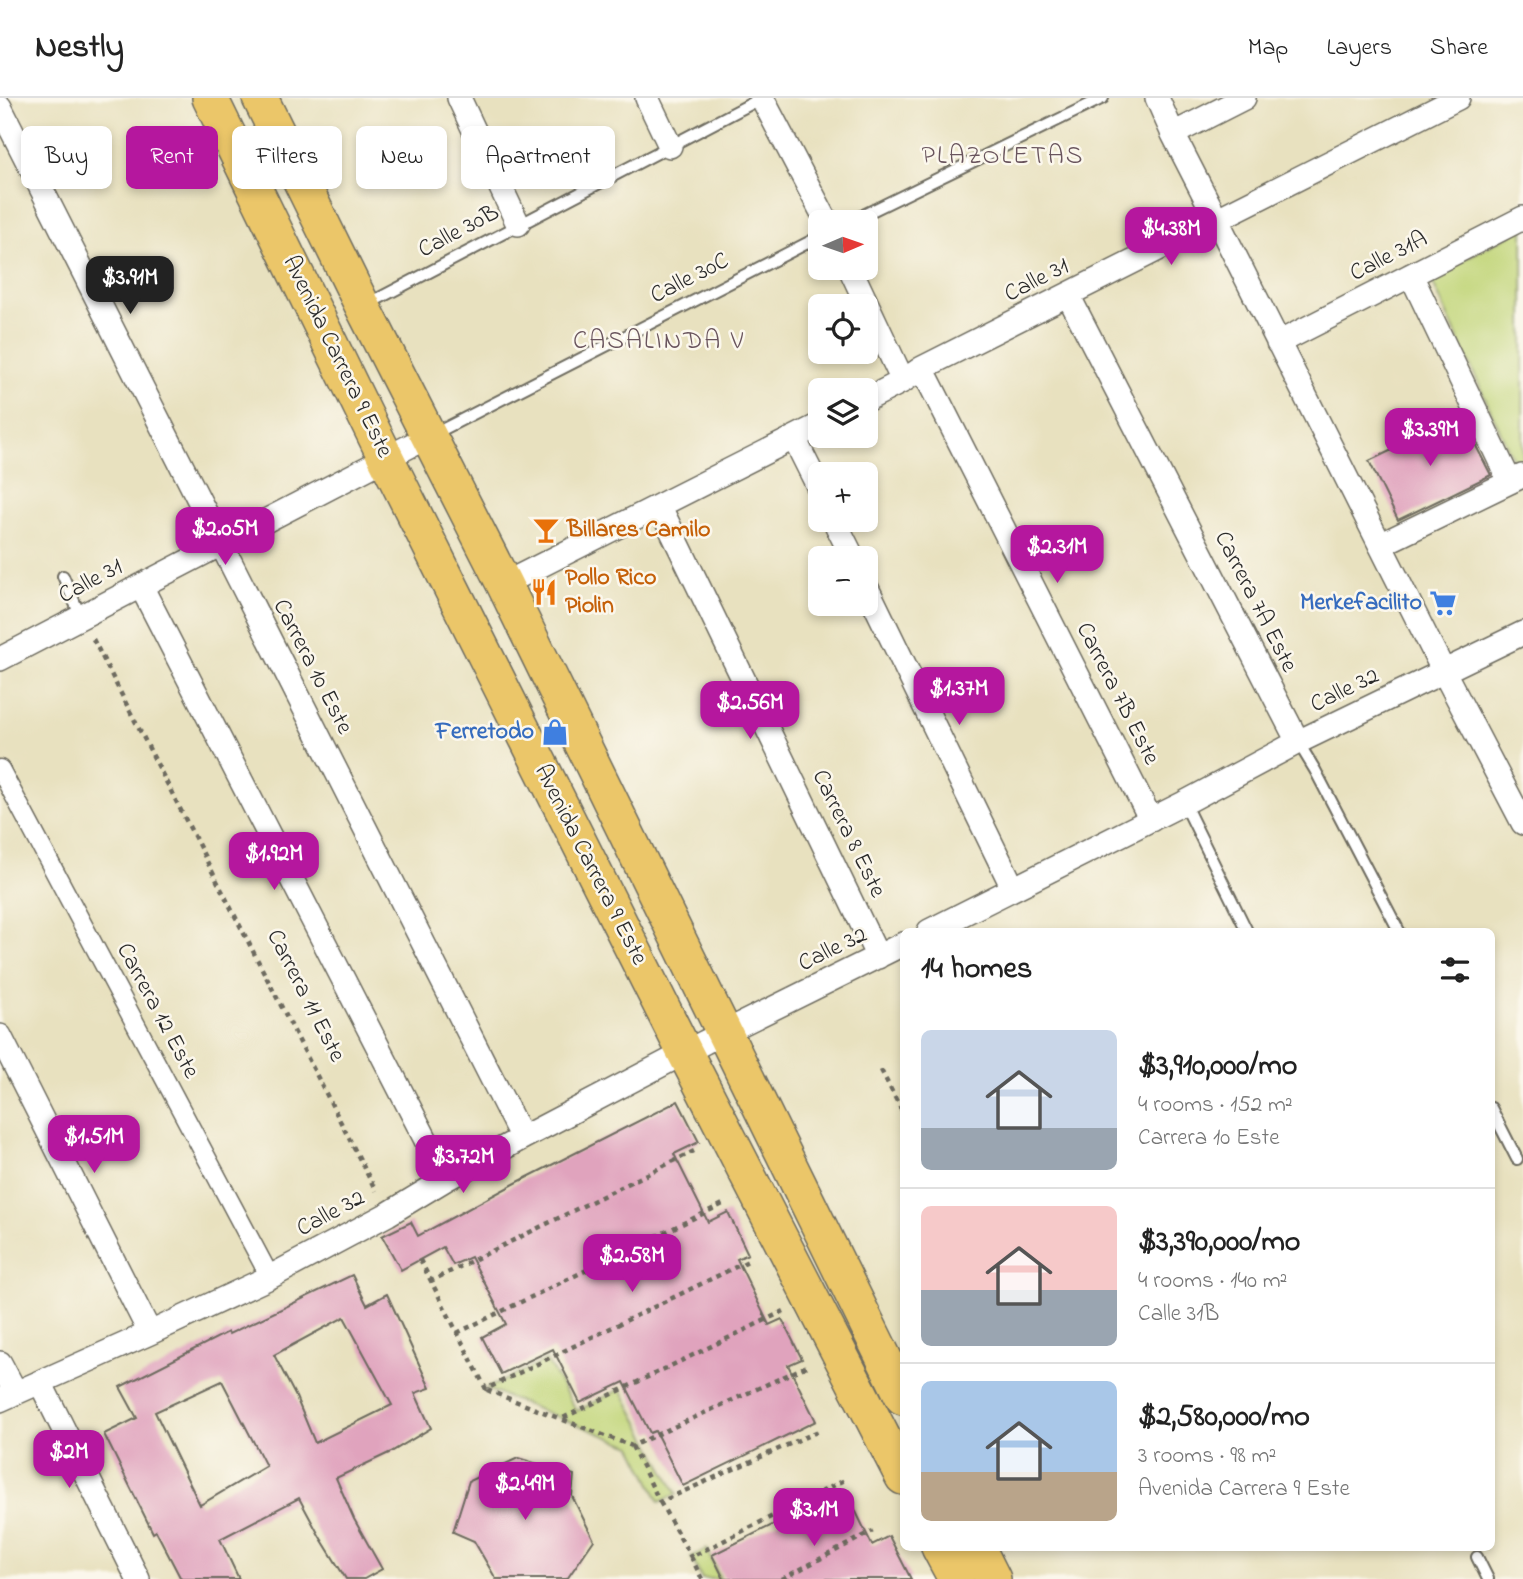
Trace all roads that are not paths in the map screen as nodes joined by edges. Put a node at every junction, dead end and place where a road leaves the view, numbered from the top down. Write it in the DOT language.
graph roads {
  1 [pos="210,98"];
  2 [pos="260,98"];
  3 [pos="459,98"];
  4 [pos="648,98"];
  5 [pos="762,98"];
  6 [pos="1103,98"];
  7 [pos="1157,98"];
  8 [pos="1244,98"];
  9 [pos="1458,98"];
  10 [pos="0,107"];
  11 [pos="1173,134"];
  12 [pos="670,146"];
  13 [pos="821,210"];
  14 [pos="874,210"];
  15 [pos="1523,218"];
  16 [pos="1217,220"];
  17 [pos="518,224"];
  18 [pos="808,243"];
  19 [pos="1412,275"];
  20 [pos="857,280"];
  21 [pos="1068,295"];
  22 [pos="363,307"];
  23 [pos="1278,343"];
  24 [pos="913,375"];
  25 [pos="878,394"];
  26 [pos="808,431"];
  27 [pos="429,436"];
  28 [pos="794,438"];
  29 [pos="386,458"];
  30 [pos="808,466"];
  31 [pos="1516,479"];
  32 [pos="660,507"];
  33 [pos="220,544"];
  34 [pos="1380,545"];
  35 [pos="63,576"];
  36 [pos="504,584"];
  37 [pos="141,586"];
  38 [pos="878,611"];
  39 [pos="81,617"];
  40 [pos="1523,633"];
  41 [pos="0,659"];
  42 [pos="1444,672"];
  43 [pos="1298,742"];
  44 [pos="0,769"];
  45 [pos="1515,787"];
  46 [pos="1185,803"];
  47 [pos="1151,820"];
  48 [pos="1523,823"];
  49 [pos="1013,888"];
  50 [pos="935,928"];
  51 [pos="1246,928"];
  52 [pos="1397,928"];
  53 [pos="900,946"];
  54 [pos="878,957"];
  55 [pos="723,1033"];
  56 [pos="0,1036"];
  57 [pos="685,1053"];
  58 [pos="1495,1116"];
  59 [pos="523,1138"];
  60 [pos="1517,1158"];
  61 [pos="446,1180"];
  62 [pos="270,1277"];
  63 [pos="149,1333"];
  64 [pos="0,1363"];
  65 [pos="40,1382"];
  66 [pos="900,1391"];
  67 [pos="8,1396"];
  68 [pos="900,1471"];
  69 [pos="941,1551"];
  70 [pos="979,1551"];
  71 [pos="1477,1557"];
  72 [pos="138,1579"];
  73 [pos="956,1579"];
  74 [pos="993,1579"];
  75 [pos="1488,1579"];
  1 -- 29 [label="main road, Avenida Carrera 9 Este"];
  2 -- 22 [label="main road, Avenida Carrera 9 Este"];
  3 -- 17 [label="street"];
  4 -- 12 [label="street"];
  5 -- 12 [label="lane, Calle 30B"];
  5 -- 13 [label="street"];
  6 -- 14 [label="lane"];
  7 -- 11 [label="street"];
  8 -- 11 [label="street"];
  9 -- 16 [label="street, Calle 31"];
  10 -- 33 [label="street, Carrera 10 Este"];
  11 -- 16 [label="street"];
  12 -- 17 [label="lane, Calle 30B"];
  15 -- 19 [label="street, Calle 31A"];
  16 -- 21 [label="street, Calle 31"];
  16 -- 23 [label="street"];
  17 -- 22 [label="lane, Calle 30B"];
  18 -- 27 [label="lane, Calle 30C"];
  19 -- 23 [label="street, Calle 31A"];
  19 -- 31 [label="street"];
  20 -- 24 [label="street, Carrera 7B Este"];
  21 -- 24 [label="street, Calle 31"];
  21 -- 43 [label="street, Carrera 7A Este"];
  22 -- 27 [label="main road, Avenida Carrera 9 Este"];
  23 -- 34 [label="street"];
  24 -- 25 [label="street, Calle 31"];
  24 -- 47 [label="street, Carrera 7B Este"];
  26 -- 28 [label="street"];
  27 -- 29 [label="street, Calle 31"];
  27 -- 36 [label="main road, Avenida Carrera 9 Este"];
  28 -- 30 [label="street"];
  28 -- 32 [label="street"];
  29 -- 33 [label="street, Calle 31"];
  29 -- 57 [label="main road, Avenida Carrera 9 Este"];
  31 -- 34 [label="street"];
  32 -- 36 [label="street"];
  32 -- 54 [label="street, Carrera 8 Este"];
  33 -- 37 [label="street, Calle 31"];
  33 -- 59 [label="street, Carrera 10 Este"];
  34 -- 42 [label="street"];
  35 -- 39 [label="lane"];
  36 -- 55 [label="main road, Avenida Carrera 9 Este"];
  37 -- 39 [label="street, Calle 31"];
  37 -- 61 [label="street, Carrera 11 Este"];
  38 -- 49 [label="street"];
  39 -- 41 [label="street, Calle 31"];
  40 -- 42 [label="street, Calle 32"];
  42 -- 43 [label="street, Calle 32"];
  42 -- 45 [label="street"];
  43 -- 46 [label="street, Calle 32"];
  43 -- 52 [label="lane, Carrera 7A Este"];
  44 -- 62 [label="street, Carrera 12 Este"];
  45 -- 48 [label="street"];
  46 -- 47 [label="street, Calle 32"];
  46 -- 51 [label="lane"];
  47 -- 49 [label="street, Calle 32"];
  49 -- 50 [label="street, Calle 32"];
  53 -- 54 [label="street, Calle 32"];
  54 -- 55 [label="street, Calle 32"];
  55 -- 57 [label="street, Calle 32"];
  55 -- 66 [label="main road, Avenida Carrera 9 Este"];
  56 -- 63 [label="street"];
  57 -- 59 [label="street, Calle 32"];
  57 -- 68 [label="main road, Avenida Carrera 9 Este"];
  58 -- 60 [label="lane"];
  59 -- 61 [label="street, Calle 32"];
  61 -- 62 [label="street, Calle 32"];
  62 -- 63 [label="street, Calle 32"];
  63 -- 65 [label="street, Calle 32"];
  64 -- 67 [label="street"];
  65 -- 67 [label="street, Calle 32"];
  65 -- 72 [label="street"];
  69 -- 73 [label="main road"];
  70 -- 74 [label="main road"];
  71 -- 75 [label="lane"];
}
